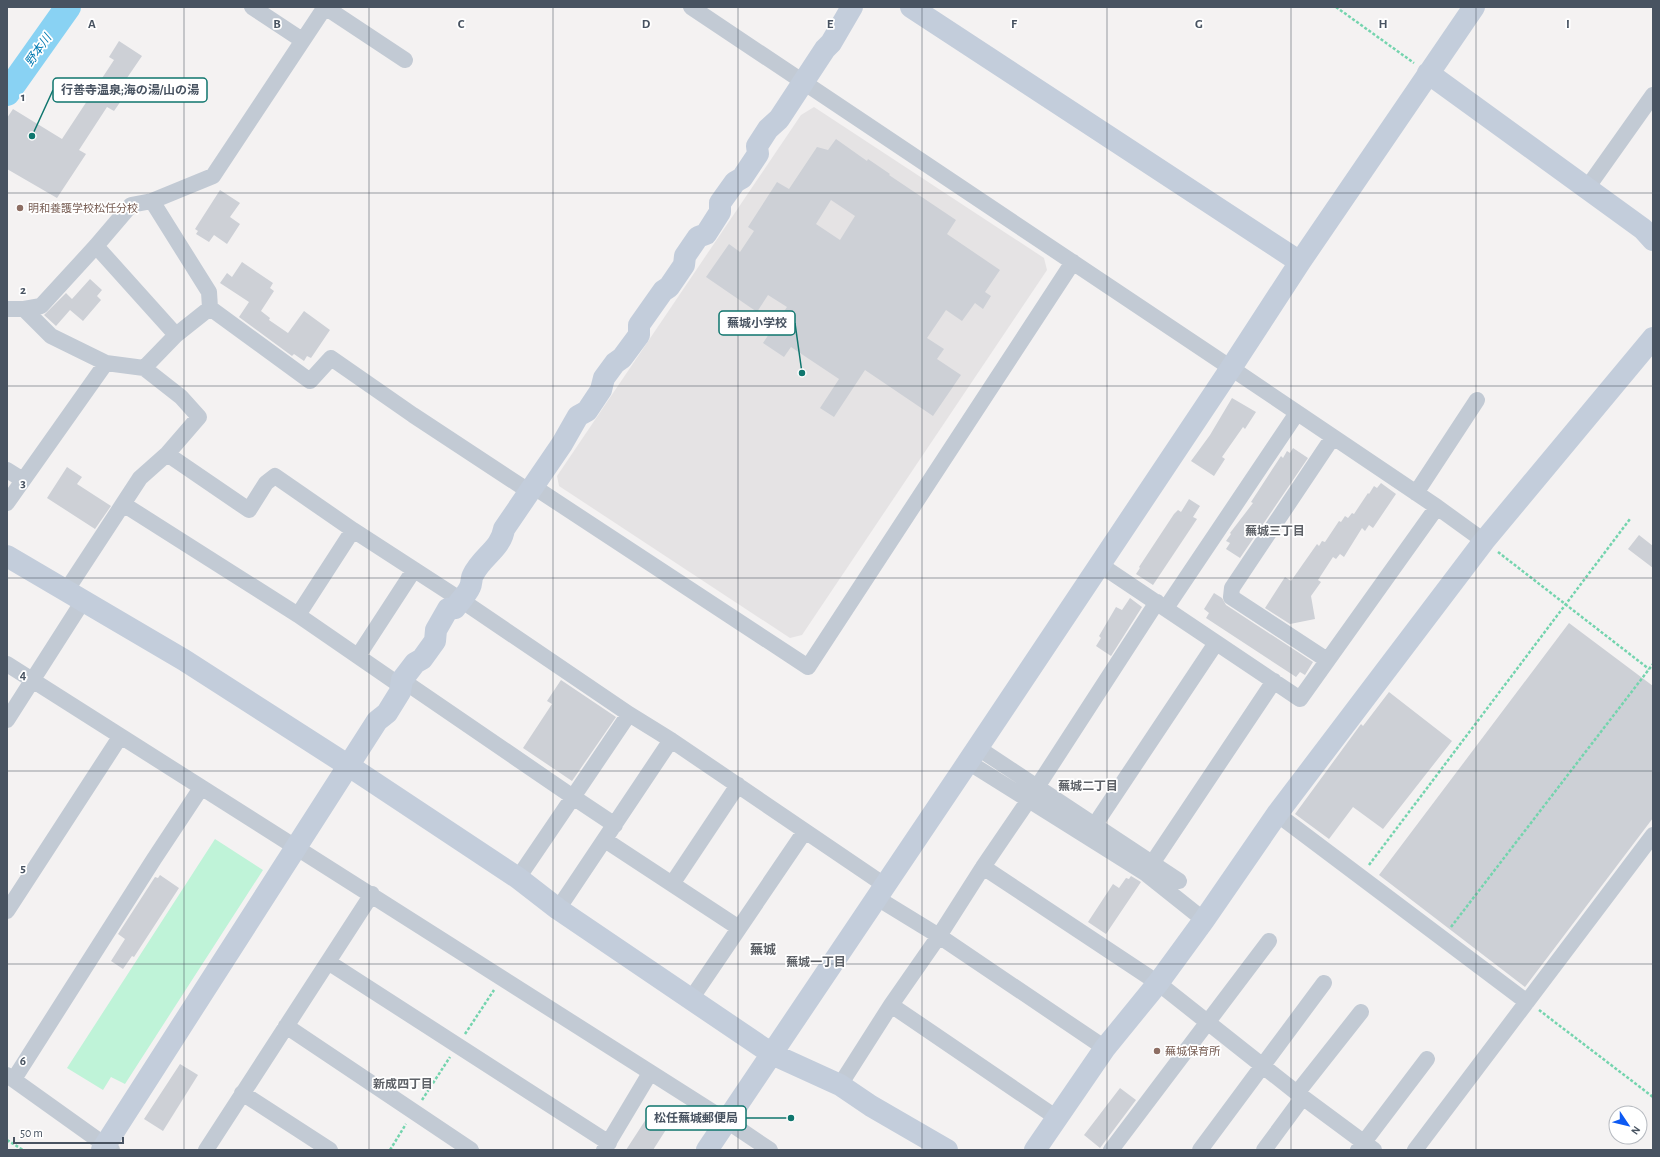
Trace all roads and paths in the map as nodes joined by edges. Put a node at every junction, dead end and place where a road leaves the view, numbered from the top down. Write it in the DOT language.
graph roads {
  1 [pos="252,7"];
  2 [pos="325,7"];
  3 [pos="692,7"];
  4 [pos="852,7"];
  5 [pos="912,7"];
  6 [pos="1336,7"];
  7 [pos="1474,7"];
  8 [pos="302,40"];
  9 [pos="405,60"];
  10 [pos="1428,73"];
  11 [pos="804,83"];
  12 [pos="1653,95"];
  13 [pos="1592,181"];
  14 [pos="152,201"];
  15 [pos="1653,240"];
  16 [pos="96,246"];
  17 [pos="1073,262"];
  18 [pos="1300,262"];
  19 [pos="210,308"];
  20 [pos="7,309"];
  21 [pos="24,310"];
  22 [pos="176,335"];
  23 [pos="1653,338"];
  24 [pos="106,363"];
  25 [pos="144,368"];
  26 [pos="1231,368"];
  27 [pos="1477,400"];
  28 [pos="1297,413"];
  29 [pos="1333,437"];
  30 [pos="166,454"];
  31 [pos="7,470"];
  32 [pos="23,480"];
  33 [pos="532,489"];
  34 [pos="1416,493"];
  35 [pos="7,503"];
  36 [pos="123,504"];
  37 [pos="1437,507"];
  38 [pos="1630,519"];
  39 [pos="353,530"];
  40 [pos="1484,541"];
  41 [pos="7,556"];
  42 [pos="1099,564"];
  43 [pos="414,570"];
  44 [pos="75,596"];
  45 [pos="461,600"];
  46 [pos="1162,605"];
  47 [pos="1564,606"];
  48 [pos="298,615"];
  49 [pos="1216,643"];
  50 [pos="358,656"];
  51 [pos="1327,660"];
  52 [pos="7,664"];
  53 [pos="1653,664"];
  54 [pos="1649,669"];
  55 [pos="1274,681"];
  56 [pos="32,682"];
  57 [pos="402,683"];
  58 [pos="629,714"];
  59 [pos="7,720"];
  60 [pos="120,737"];
  61 [pos="671,740"];
  62 [pos="973,755"];
  63 [pos="349,766"];
  64 [pos="738,785"];
  65 [pos="201,788"];
  66 [pos="1037,788"];
  67 [pos="573,797"];
  68 [pos="1028,801"];
  69 [pos="1277,814"];
  70 [pos="615,825"];
  71 [pos="805,831"];
  72 [pos="1091,831"];
  73 [pos="1653,835"];
  74 [pos="605,840"];
  75 [pos="296,848"];
  76 [pos="983,867"];
  77 [pos="1149,868"];
  78 [pos="1361,876"];
  79 [pos="518,878"];
  80 [pos="1179,881"];
  81 [pos="672,884"];
  82 [pos="881,892"];
  83 [pos="372,894"];
  84 [pos="558,909"];
  85 [pos="7,911"];
  86 [pos="1204,920"];
  87 [pos="739,928"];
  88 [pos="939,936"];
  89 [pos="1442,938"];
  90 [pos="1269,941"];
  91 [pos="328,962"];
  92 [pos="503,978"];
  93 [pos="1158,983"];
  94 [pos="1324,983"];
  95 [pos="691,999"];
  96 [pos="1527,1002"];
  97 [pos="891,1005"];
  98 [pos="1361,1012"];
  99 [pos="1208,1022"];
  100 [pos="286,1026"];
  101 [pos="458,1045"];
  102 [pos="1105,1048"];
  103 [pos="772,1054"];
  104 [pos="1427,1059"];
  105 [pos="1264,1066"];
  106 [pos="650,1073"];
  107 [pos="11,1077"];
  108 [pos="840,1085"];
  109 [pos="242,1093"];
  110 [pos="1300,1095"];
  111 [pos="1653,1097"];
  112 [pos="414,1112"];
  113 [pos="1057,1118"];
  114 [pos="727,1121"];
  115 [pos="7,1140"];
  116 [pos="606,1146"];
  117 [pos="107,1148"];
  118 [pos="1366,1148"];
  119 [pos="23,1150"];
  120 [pos="206,1150"];
  121 [pos="330,1150"];
  122 [pos="390,1150"];
  123 [pos="471,1150"];
  124 [pos="707,1150"];
  125 [pos="770,1150"];
  126 [pos="947,1150"];
  127 [pos="1034,1150"];
  128 [pos="1111,1150"];
  129 [pos="1200,1150"];
  130 [pos="1264,1150"];
  131 [pos="1415,1150"];
  1 -- 8 [label="street"];
  2 -- 8 [label="street"];
  2 -- 9 [label="street"];
  3 -- 11 [label="street"];
  4 -- 11 [label="street"];
  5 -- 18 [label="street"];
  6 -- 10 [label="path"];
  7 -- 10 [label="street"];
  8 -- 14 [label="street"];
  10 -- 15 [label="street"];
  10 -- 18 [label="street"];
  11 -- 17 [label="street"];
  11 -- 33 [label="street"];
  12 -- 13 [label="street"];
  14 -- 16 [label="street"];
  14 -- 19 [label="street"];
  16 -- 21 [label="street"];
  16 -- 22 [label="street"];
  17 -- 26 [label="street"];
  17 -- 33 [label="street"];
  18 -- 26 [label="street"];
  19 -- 22 [label="street"];
  19 -- 33 [label="street"];
  20 -- 21 [label="street"];
  21 -- 24 [label="street"];
  22 -- 25 [label="street"];
  23 -- 40 [label="street"];
  24 -- 25 [label="street"];
  24 -- 32 [label="street"];
  25 -- 30 [label="street"];
  26 -- 28 [label="street"];
  26 -- 42 [label="street"];
  27 -- 34 [label="street"];
  28 -- 29 [label="street"];
  28 -- 46 [label="street"];
  29 -- 34 [label="street"];
  29 -- 51 [label="street"];
  30 -- 36 [label="street"];
  30 -- 39 [label="street"];
  31 -- 32 [label="street"];
  32 -- 35 [label="street"];
  33 -- 45 [label="street"];
  34 -- 37 [label="street"];
  36 -- 44 [label="street"];
  36 -- 48 [label="street"];
  37 -- 40 [label="street"];
  37 -- 51 [label="street"];
  38 -- 47 [label="path"];
  39 -- 43 [label="street"];
  39 -- 48 [label="street"];
  40 -- 47 [label="path"];
  40 -- 69 [label="street"];
  41 -- 44 [label="street"];
  42 -- 46 [label="street"];
  42 -- 62 [label="street"];
  43 -- 45 [label="street"];
  43 -- 50 [label="street"];
  44 -- 56 [label="street"];
  44 -- 63 [label="street"];
  45 -- 57 [label="street"];
  45 -- 58 [label="street"];
  46 -- 49 [label="street"];
  46 -- 66 [label="street"];
  47 -- 54 [label="path"];
  47 -- 78 [label="path"];
  48 -- 50 [label="street"];
  49 -- 55 [label="street"];
  49 -- 72 [label="street"];
  50 -- 57 [label="street"];
  51 -- 55 [label="street"];
  52 -- 56 [label="street"];
  53 -- 54 [label="path"];
  54 -- 89 [label="path"];
  55 -- 77 [label="street"];
  56 -- 59 [label="street"];
  56 -- 60 [label="street"];
  57 -- 63 [label="street"];
  57 -- 67 [label="street"];
  58 -- 61 [label="street"];
  58 -- 67 [label="street"];
  60 -- 65 [label="street"];
  60 -- 85 [label="street"];
  61 -- 64 [label="street"];
  61 -- 70 [label="street"];
  62 -- 66 [label="street"];
  62 -- 68 [label="street"];
  62 -- 82 [label="street"];
  63 -- 75 [label="street"];
  63 -- 79 [label="street"];
  64 -- 71 [label="street"];
  64 -- 81 [label="street"];
  65 -- 75 [label="street"];
  65 -- 107 [label="street"];
  66 -- 68 [label="street"];
  66 -- 72 [label="street"];
  67 -- 70 [label="street"];
  67 -- 79 [label="street"];
  68 -- 72 [label="street"];
  68 -- 76 [label="street"];
  69 -- 78 [label="street"];
  69 -- 86 [label="street"];
  70 -- 74 [label="street"];
  71 -- 82 [label="street"];
  71 -- 87 [label="street"];
  72 -- 77 [label="street"];
  73 -- 96 [label="street"];
  74 -- 81 [label="street"];
  74 -- 84 [label="street"];
  75 -- 83 [label="street"];
  75 -- 117 [label="street"];
  76 -- 88 [label="street"];
  76 -- 93 [label="street"];
  77 -- 80 [label="street"];
  77 -- 86 [label="street"];
  78 -- 89 [label="street"];
  79 -- 84 [label="street"];
  81 -- 87 [label="street"];
  82 -- 88 [label="street"];
  82 -- 103 [label="street"];
  83 -- 91 [label="street"];
  83 -- 92 [label="street"];
  84 -- 95 [label="street"];
  86 -- 93 [label="street"];
  87 -- 95 [label="street"];
  88 -- 97 [label="street"];
  88 -- 102 [label="street"];
  89 -- 96 [label="street"];
  90 -- 99 [label="street"];
  91 -- 100 [label="street"];
  91 -- 101 [label="street"];
  92 -- 101 [label="path"];
  92 -- 106 [label="street"];
  93 -- 99 [label="street"];
  93 -- 102 [label="street"];
  94 -- 105 [label="street"];
  95 -- 103 [label="street"];
  96 -- 111 [label="path"];
  96 -- 131 [label="street"];
  97 -- 108 [label="street"];
  97 -- 113 [label="street"];
  98 -- 110 [label="street"];
  99 -- 105 [label="street"];
  99 -- 128 [label="street"];
  100 -- 109 [label="street"];
  100 -- 112 [label="street"];
  101 -- 112 [label="path"];
  101 -- 116 [label="street"];
  102 -- 113 [label="street"];
  103 -- 108 [label="street"];
  103 -- 114 [label="street"];
  104 -- 118 [label="street"];
  105 -- 110 [label="street"];
  105 -- 129 [label="street"];
  106 -- 114 [label="street"];
  106 -- 116 [label="street"];
  107 -- 117 [label="street"];
  108 -- 126 [label="street"];
  109 -- 120 [label="street"];
  109 -- 121 [label="street"];
  110 -- 118 [label="street"];
  110 -- 130 [label="street"];
  112 -- 122 [label="path"];
  112 -- 123 [label="street"];
  113 -- 127 [label="street"];
  114 -- 124 [label="street"];
  114 -- 125 [label="street"];
  115 -- 119 [label="path"];
}
